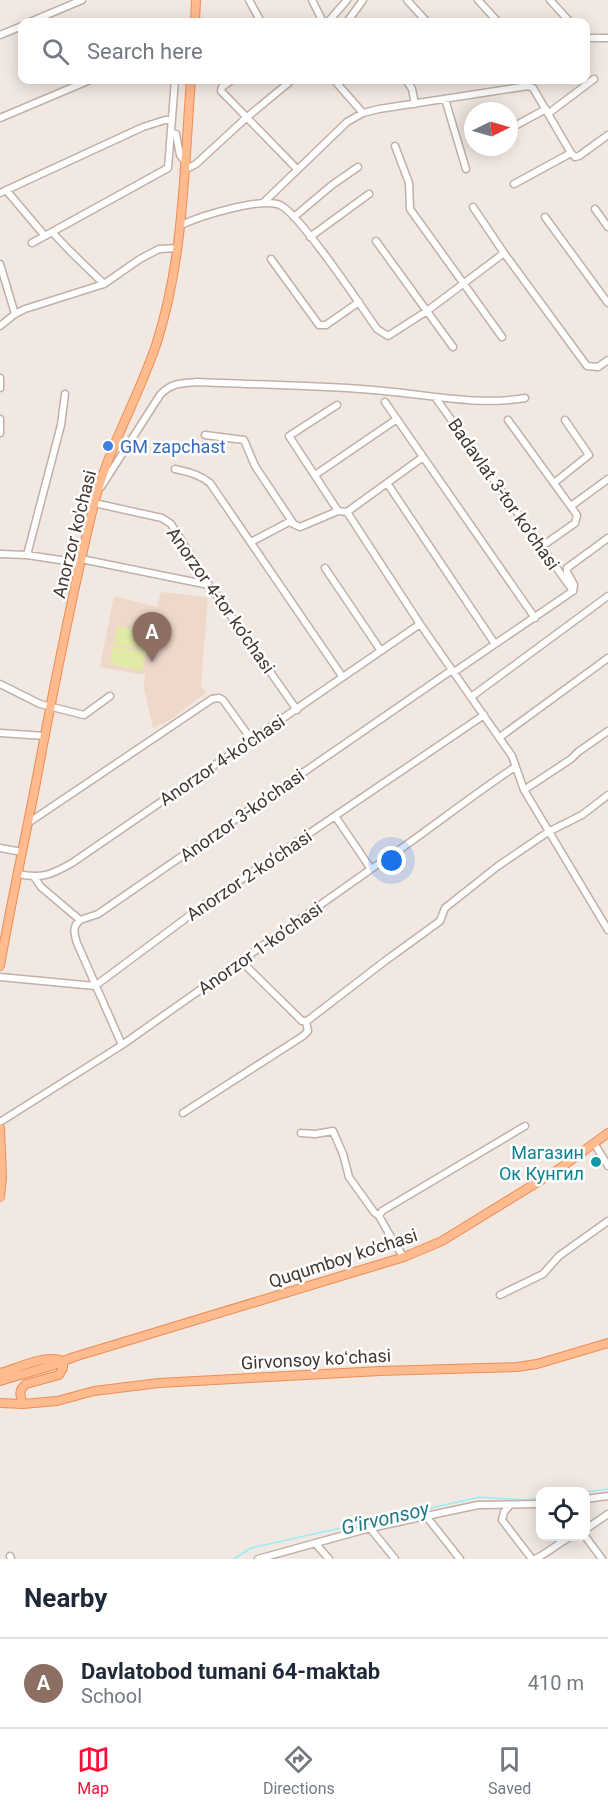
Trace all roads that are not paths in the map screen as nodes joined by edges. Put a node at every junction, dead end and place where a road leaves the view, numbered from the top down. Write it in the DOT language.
graph roads {
  1 [pos="82,0"];
  2 [pos="196,0"];
  3 [pos="249,0"];
  4 [pos="312,0"];
  5 [pos="346,0"];
  6 [pos="363,0"];
  7 [pos="407,0"];
  8 [pos="478,0"];
  9 [pos="550,0"];
  10 [pos="39,18"];
  11 [pos="195,18"];
  12 [pos="259,18"];
  13 [pos="321,18"];
  14 [pos="331,18"];
  15 [pos="350,18"];
  16 [pos="423,18"];
  17 [pos="494,18"];
  18 [pos="566,18"];
  19 [pos="18,28"];
  20 [pos="0,35"];
  21 [pos="590,38"];
  22 [pos="608,38"];
  23 [pos="594,79"];
  24 [pos="590,82"];
  25 [pos="81,84"];
  26 [pos="175,84"];
  27 [pos="191,84"];
  28 [pos="226,84"];
  29 [pos="287,84"];
  30 [pos="338,84"];
  31 [pos="409,84"];
  32 [pos="587,84"];
  33 [pos="445,99"];
  34 [pos="415,104"];
  35 [pos="547,111"];
  36 [pos="363,113"];
  37 [pos="0,118"];
  38 [pos="246,118"];
  39 [pos="172,120"];
  40 [pos="518,125"];
  41 [pos="172,133"];
  42 [pos="608,135"];
  43 [pos="395,146"];
  44 [pos="571,153"];
  45 [pos="184,166"];
  46 [pos="357,167"];
  47 [pos="297,169"];
  48 [pos="466,169"];
  49 [pos="514,184"];
  50 [pos="3,192"];
  51 [pos="369,194"];
  52 [pos="263,203"];
  53 [pos="473,207"];
  54 [pos="595,209"];
  55 [pos="294,217"];
  56 [pos="545,217"];
  57 [pos="182,225"];
  58 [pos="608,227"];
  59 [pos="52,232"];
  60 [pos="45,236"];
  61 [pos="310,237"];
  62 [pos="376,241"];
  63 [pos="32,243"];
  64 [pos="178,248"];
  65 [pos="504,253"];
  66 [pos="271,259"];
  67 [pos="0,264"];
  68 [pos="464,282"];
  69 [pos="104,284"];
  70 [pos="359,302"];
  71 [pos="608,303"];
  72 [pos="427,311"];
  73 [pos="15,314"];
  74 [pos="0,326"];
  75 [pos="502,337"];
  76 [pos="453,347"];
  77 [pos="608,360"];
  78 [pos="0,378"];
  79 [pos="0,388"];
  80 [pos="65,394"];
  81 [pos="435,397"];
  82 [pos="525,398"];
  83 [pos="385,402"];
  84 [pos="337,405"];
  85 [pos="0,418"];
  86 [pos="397,418"];
  87 [pos="508,420"];
  88 [pos="565,420"];
  89 [pos="0,433"];
  90 [pos="206,435"];
  91 [pos="423,457"];
  92 [pos="175,469"];
  93 [pos="315,475"];
  94 [pos="608,479"];
  95 [pos="387,483"];
  96 [pos="554,483"];
  97 [pos="97,492"];
  98 [pos="94,503"];
  99 [pos="571,506"];
  100 [pos="338,511"];
  101 [pos="347,512"];
  102 [pos="293,523"];
  103 [pos="608,538"];
  104 [pos="251,543"];
  105 [pos="542,547"];
  106 [pos="0,554"];
  107 [pos="27,555"];
  108 [pos="81,561"];
  109 [pos="325,568"];
  110 [pos="209,585"];
  111 [pos="573,591"];
  112 [pos="608,596"];
  113 [pos="535,618"];
  114 [pos="420,624"];
  115 [pos="495,644"];
  116 [pos="381,651"];
  117 [pos="608,658"];
  118 [pos="454,672"];
  119 [pos="342,676"];
  120 [pos="0,684"];
  121 [pos="110,696"];
  122 [pos="471,697"];
  123 [pos="51,706"];
  124 [pos="297,710"];
  125 [pos="484,715"];
  126 [pos="608,731"];
  127 [pos="0,732"];
  128 [pos="45,736"];
  129 [pos="500,737"];
  130 [pos="251,739"];
  131 [pos="515,767"];
  132 [pos="524,790"];
  133 [pos="608,795"];
  134 [pos="335,816"];
  135 [pos="28,823"];
  136 [pos="548,832"];
  137 [pos="0,848"];
  138 [pos="22,852"];
  139 [pos="371,869"];
  140 [pos="18,874"];
  141 [pos="34,877"];
  142 [pos="80,920"];
  143 [pos="608,930"];
  144 [pos="242,962"];
  145 [pos="0,966"];
  146 [pos="0,977"];
  147 [pos="95,986"];
  148 [pos="306,1022"];
  149 [pos="122,1045"];
  150 [pos="183,1113"];
  151 [pos="0,1122"];
  152 [pos="525,1126"];
  153 [pos="0,1128"];
  154 [pos="608,1132"];
  155 [pos="301,1133"];
  156 [pos="594,1143"];
  157 [pos="608,1166"];
  158 [pos="0,1197"];
  159 [pos="379,1216"];
  160 [pos="608,1221"];
  161 [pos="404,1257"];
  162 [pos="500,1295"];
  163 [pos="608,1343"];
  164 [pos="63,1361"];
  165 [pos="0,1370"];
  166 [pos="0,1381"];
  167 [pos="0,1402"];
  168 [pos="23,1404"];
  169 [pos="608,1496"];
  170 [pos="590,1498"];
  171 [pos="536,1504"];
  172 [pos="510,1505"];
  173 [pos="608,1514"];
  174 [pos="426,1516"];
  175 [pos="590,1526"];
  176 [pos="370,1528"];
  177 [pos="562,1541"];
  178 [pos="589,1541"];
  179 [pos="315,1543"];
  180 [pos="262,1558"];
  181 [pos="329,1559"];
  182 [pos="395,1559"];
  183 [pos="460,1559"];
  184 [pos="533,1559"];
  185 [pos="602,1559"];
  1 -- 10 [label="street"];
  2 -- 11 [label="main road"];
  3 -- 12 [label="street"];
  4 -- 13 [label="street"];
  5 -- 14 [label="street"];
  6 -- 15 [label="street"];
  7 -- 16 [label="street"];
  8 -- 17 [label="street"];
  9 -- 18 [label="street"];
  19 -- 20 [label="street"];
  21 -- 22 [label="street"];
  23 -- 24 [label="street"];
  25 -- 37 [label="street"];
  26 -- 39 [label="street"];
  27 -- 45 [label="main road, Anorzor ko'chasi"];
  28 -- 38 [label="street"];
  29 -- 38 [label="street"];
  30 -- 36 [label="street"];
  31 -- 34 [label="street"];
  32 -- 35 [label="street"];
  33 -- 34 [label="street"];
  33 -- 35 [label="street"];
  33 -- 48 [label="street"];
  34 -- 36 [label="street"];
  35 -- 40 [label="street"];
  35 -- 44 [label="street"];
  36 -- 47 [label="street"];
  38 -- 45 [label="street"];
  38 -- 47 [label="street"];
  39 -- 41 [label="street"];
  39 -- 50 [label="street"];
  41 -- 45 [label="street"];
  41 -- 59 [label="street"];
  42 -- 44 [label="street"];
  43 -- 68 [label="street"];
  44 -- 49 [label="street"];
  45 -- 57 [label="main road, Anorzor ko'chasi"];
  46 -- 55 [label="street"];
  47 -- 52 [label="street"];
  50 -- 60 [label="street"];
  51 -- 61 [label="street"];
  52 -- 55 [label="street"];
  52 -- 57 [label="street"];
  53 -- 65 [label="street"];
  54 -- 58 [label="street"];
  55 -- 61 [label="street"];
  56 -- 71 [label="street"];
  57 -- 64 [label="main road, Anorzor ko'chasi"];
  59 -- 60 [label="street"];
  59 -- 69 [label="street"];
  60 -- 63 [label="street"];
  61 -- 70 [label="street"];
  62 -- 72 [label="street"];
  64 -- 69 [label="street"];
  64 -- 97 [label="main road, Anorzor ko'chasi"];
  65 -- 68 [label="street"];
  65 -- 77 [label="street"];
  66 -- 70 [label="street"];
  67 -- 73 [label="street"];
  68 -- 72 [label="street"];
  68 -- 75 [label="street"];
  69 -- 73 [label="street"];
  70 -- 72 [label="street"];
  72 -- 76 [label="street"];
  73 -- 74 [label="street"];
  78 -- 79 [label="street"];
  80 -- 107 [label="street"];
  81 -- 82 [label="street"];
  81 -- 97 [label="street"];
  81 -- 105 [label="street, Badavlat 3-tor koʼchasi"];
  83 -- 86 [label="street"];
  84 -- 93 [label="street"];
  85 -- 89 [label="street"];
  86 -- 91 [label="street"];
  86 -- 93 [label="street"];
  87 -- 96 [label="street"];
  88 -- 96 [label="street"];
  90 -- 102 [label="street"];
  91 -- 95 [label="street"];
  91 -- 113 [label="street"];
  92 -- 104 [label="street"];
  93 -- 100 [label="street"];
  94 -- 99 [label="street"];
  95 -- 101 [label="street"];
  95 -- 115 [label="street"];
  96 -- 99 [label="street"];
  97 -- 98 [label="main road, Anorzor ko'chasi"];
  98 -- 108 [label="main road, Anorzor ko'chasi"];
  98 -- 110 [label="street, Anorzor 4-tor koʼchasi"];
  99 -- 105 [label="street"];
  100 -- 101 [label="street"];
  100 -- 102 [label="street"];
  101 -- 114 [label="street"];
  102 -- 104 [label="street"];
  103 -- 111 [label="street"];
  104 -- 119 [label="street"];
  105 -- 111 [label="street, Badavlat 3-tor koʼchasi"];
  106 -- 107 [label="street"];
  107 -- 108 [label="street"];
  108 -- 110 [label="street"];
  108 -- 123 [label="main road, Anorzor ko'chasi"];
  109 -- 116 [label="street"];
  110 -- 124 [label="street, Anorzor 4-tor koʼchasi"];
  111 -- 113 [label="street, Аnorzor 3-koʼchasi"];
  112 -- 122 [label="street"];
  113 -- 115 [label="street, Аnorzor 3-koʼchasi"];
  114 -- 116 [label="street, Аnorzor 4-koʼchasi"];
  114 -- 118 [label="street"];
  115 -- 118 [label="street, Аnorzor 3-koʼchasi"];
  116 -- 119 [label="street, Аnorzor 4-koʼchasi"];
  117 -- 129 [label="street"];
  118 -- 122 [label="street"];
  118 -- 142 [label="street, Аnorzor 3-koʼchasi"];
  119 -- 124 [label="street, Аnorzor 4-koʼchasi"];
  120 -- 123 [label="street"];
  121 -- 123 [label="street"];
  122 -- 125 [label="street"];
  123 -- 128 [label="main road, Anorzor ko'chasi"];
  124 -- 130 [label="street, Аnorzor 4-koʼchasi"];
  125 -- 129 [label="street"];
  125 -- 134 [label="street, Аnorzor 2-koʼchasi"];
  126 -- 132 [label="street"];
  127 -- 128 [label="street"];
  128 -- 135 [label="main road, Anorzor ko'chasi"];
  129 -- 131 [label="street"];
  130 -- 135 [label="street"];
  130 -- 141 [label="street, Аnorzor 4-koʼchasi"];
  131 -- 132 [label="street"];
  131 -- 139 [label="street, Аnorzor 1-koʼchasi"];
  132 -- 136 [label="street"];
  133 -- 136 [label="street"];
  134 -- 139 [label="street"];
  134 -- 147 [label="street, Аnorzor 2-koʼchasi"];
  135 -- 138 [label="main road, Anorzor ko'chasi"];
  136 -- 143 [label="street"];
  136 -- 148 [label="street"];
  137 -- 138 [label="street"];
  138 -- 140 [label="main road, Anorzor ko'chasi"];
  139 -- 144 [label="street, Аnorzor 1-koʼchasi"];
  140 -- 141 [label="street, Аnorzor 4-koʼchasi"];
  140 -- 145 [label="main road, Anorzor ko'chasi"];
  141 -- 142 [label="street"];
  142 -- 147 [label="street"];
  144 -- 148 [label="street"];
  144 -- 149 [label="street, Аnorzor 1-koʼchasi"];
  146 -- 147 [label="street"];
  147 -- 149 [label="street"];
  148 -- 150 [label="street"];
  149 -- 151 [label="street, Аnorzor 1-koʼchasi"];
  152 -- 159 [label="street"];
  153 -- 158 [label="main road"];
  154 -- 156 [label="main road, Ququmboy ko'chasi"];
  155 -- 159 [label="street"];
  156 -- 157 [label="street"];
  156 -- 161 [label="main road, Ququmboy ko'chasi"];
  159 -- 161 [label="street"];
  160 -- 162 [label="street"];
  161 -- 164 [label="main road, Ququmboy ko'chasi"];
  163 -- 168 [label="main road, Girvonsoy koʻchasi"];
  164 -- 165 [label="main road"];
  164 -- 166 [label="main road"];
  164 -- 168 [label="main road"];
  167 -- 168 [label="main road, Girvonsoy koʻchasi"];
  169 -- 170 [label="street"];
  171 -- 172 [label="street"];
  172 -- 174 [label="street"];
  172 -- 184 [label="street"];
  173 -- 175 [label="street"];
  174 -- 176 [label="street"];
  174 -- 183 [label="street"];
  176 -- 179 [label="street"];
  176 -- 182 [label="street"];
  177 -- 184 [label="street"];
  178 -- 185 [label="street"];
  179 -- 180 [label="street"];
  179 -- 181 [label="street"];
}
